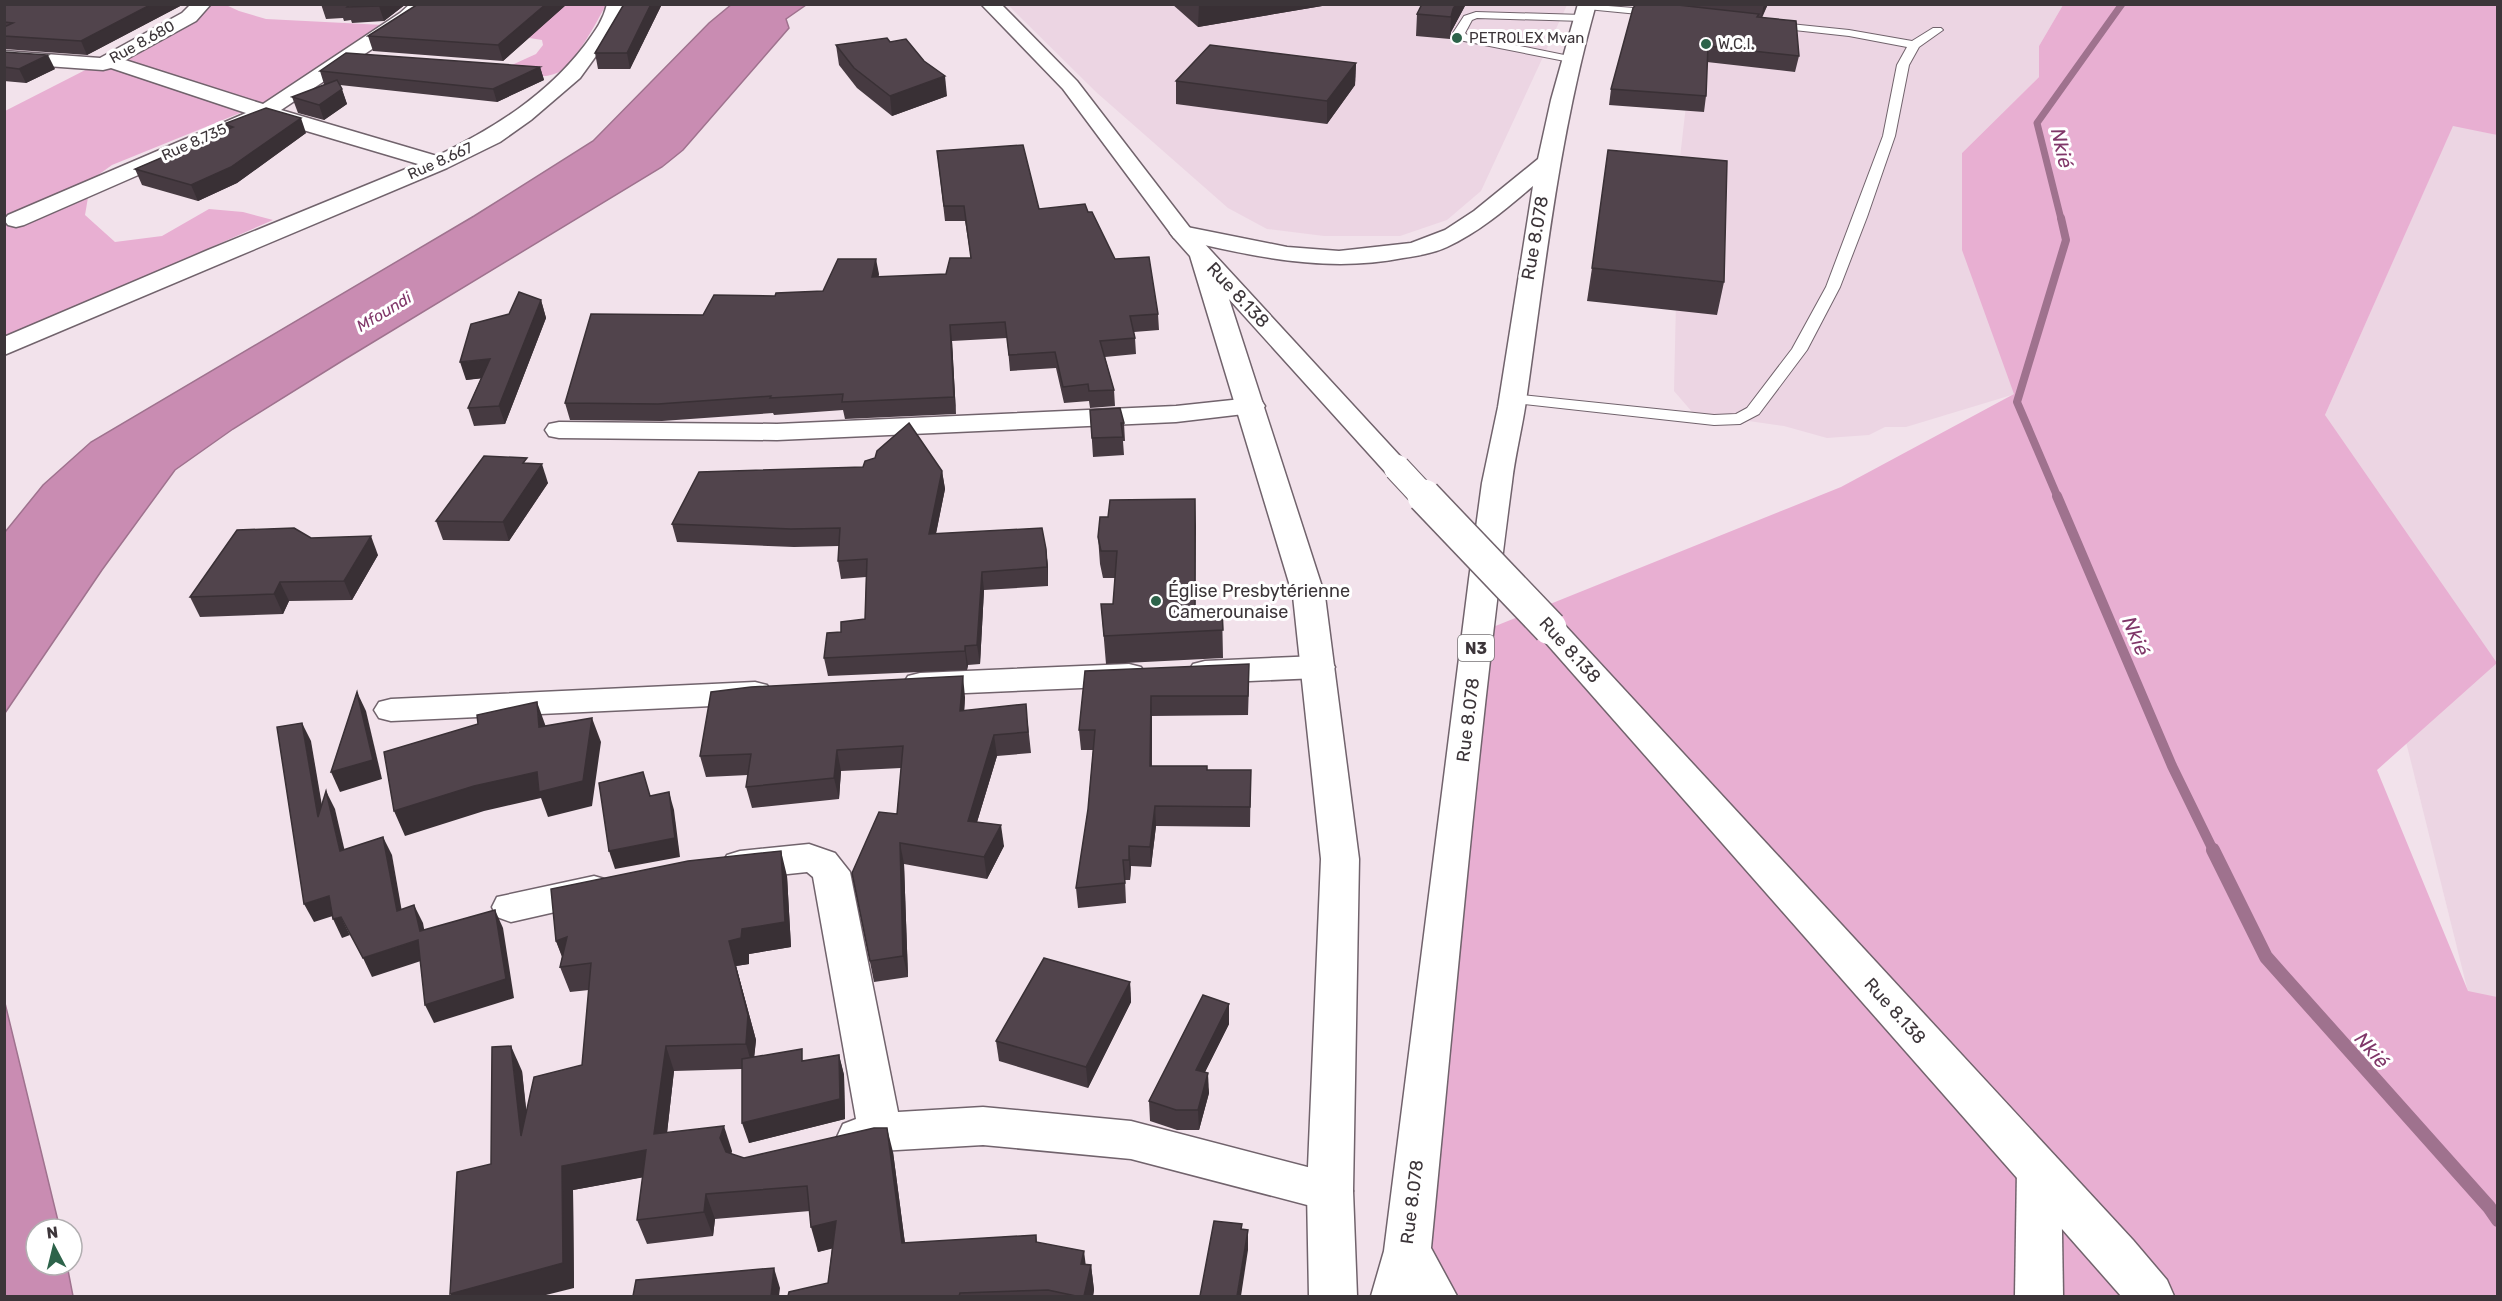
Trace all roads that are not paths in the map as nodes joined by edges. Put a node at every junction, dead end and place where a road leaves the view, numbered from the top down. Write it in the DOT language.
graph roads {
  1 [pos="202,4"];
  2 [pos="420,4"];
  3 [pos="616,4"];
  4 [pos="990,4"];
  5 [pos="1586,9"];
  6 [pos="1670,14"];
  7 [pos="1754,23"];
  8 [pos="1936,30"];
  9 [pos="1914,45"];
  10 [pos="4,57"];
  11 [pos="348,58"];
  12 [pos="372,59"];
  13 [pos="1570,59"];
  14 [pos="110,61"];
  15 [pos="549,72"];
  16 [pos="573,74"];
  17 [pos="265,112"];
  18 [pos="1549,161"];
  19 [pos="439,163"];
  20 [pos="16,220"];
  21 [pos="1192,244"];
  22 [pos="5,347"];
  23 [pos="1513,399"];
  24 [pos="1251,406"];
  25 [pos="559,430"];
  26 [pos="1318,667"];
  27 [pos="892,686"];
  28 [pos="785,691"];
  29 [pos="391,710"];
  30 [pos="707,868"];
  31 [pos="626,884"];
  32 [pos="511,907"];
  33 [pos="880,1132"];
  34 [pos="822,1145"];
  35 [pos="2039,1170"];
  36 [pos="1330,1191"];
  37 [pos="1407,1251"];
  38 [pos="1333,1296"];
  39 [pos="1395,1296"];
  40 [pos="1433,1296"];
  41 [pos="2039,1296"];
  42 [pos="2150,1296"];
  1 -- 14 [label="main road, Rue 8.680"];
  2 -- 11 [label="main road, Rue 8.735"];
  3 -- 16 [label="main road, Rue 8.667"];
  4 -- 21 [label="main road, Rue 8.138"];
  5 -- 6 [label="lane"];
  5 -- 13 [label="main road, Rue 8.078 / N3"];
  5 -- 13 [label="lane"];
  7 -- 9 [label="lane"];
  8 -- 9 [label="lane"];
  9 -- 23 [label="lane"];
  10 -- 14 [label="main road, Rue 8.680"];
  11 -- 12 [label="main road"];
  11 -- 17 [label="main road, Rue 8.735"];
  13 -- 18 [label="main road, Rue 8.078 / N3"];
  14 -- 17 [label="main road"];
  15 -- 16 [label="main road"];
  16 -- 19 [label="main road, Rue 8.667"];
  17 -- 19 [label="main road"];
  17 -- 20 [label="main road, Rue 8.735"];
  18 -- 21 [label="main road"];
  18 -- 23 [label="main road, Rue 8.078 / N3"];
  19 -- 22 [label="main road, Rue 8.667"];
  21 -- 24 [label="main road"];
  21 -- 35 [label="main road, Rue 8.138, bridge"];
  23 -- 37 [label="main road, Rue 8.078 / N3"];
  24 -- 25 [label="main road"];
  24 -- 26 [label="main road"];
  26 -- 27 [label="main road"];
  26 -- 36 [label="main road"];
  28 -- 29 [label="main road"];
  30 -- 33 [label="main road"];
  31 -- 32 [label="main road"];
  33 -- 34 [label="main road"];
  33 -- 36 [label="main road"];
  35 -- 41 [label="main road"];
  35 -- 42 [label="main road, Rue 8.138"];
  36 -- 38 [label="main road"];
  37 -- 39 [label="main road, Rue 8.078 / N3"];
  37 -- 40 [label="main road"];
}
